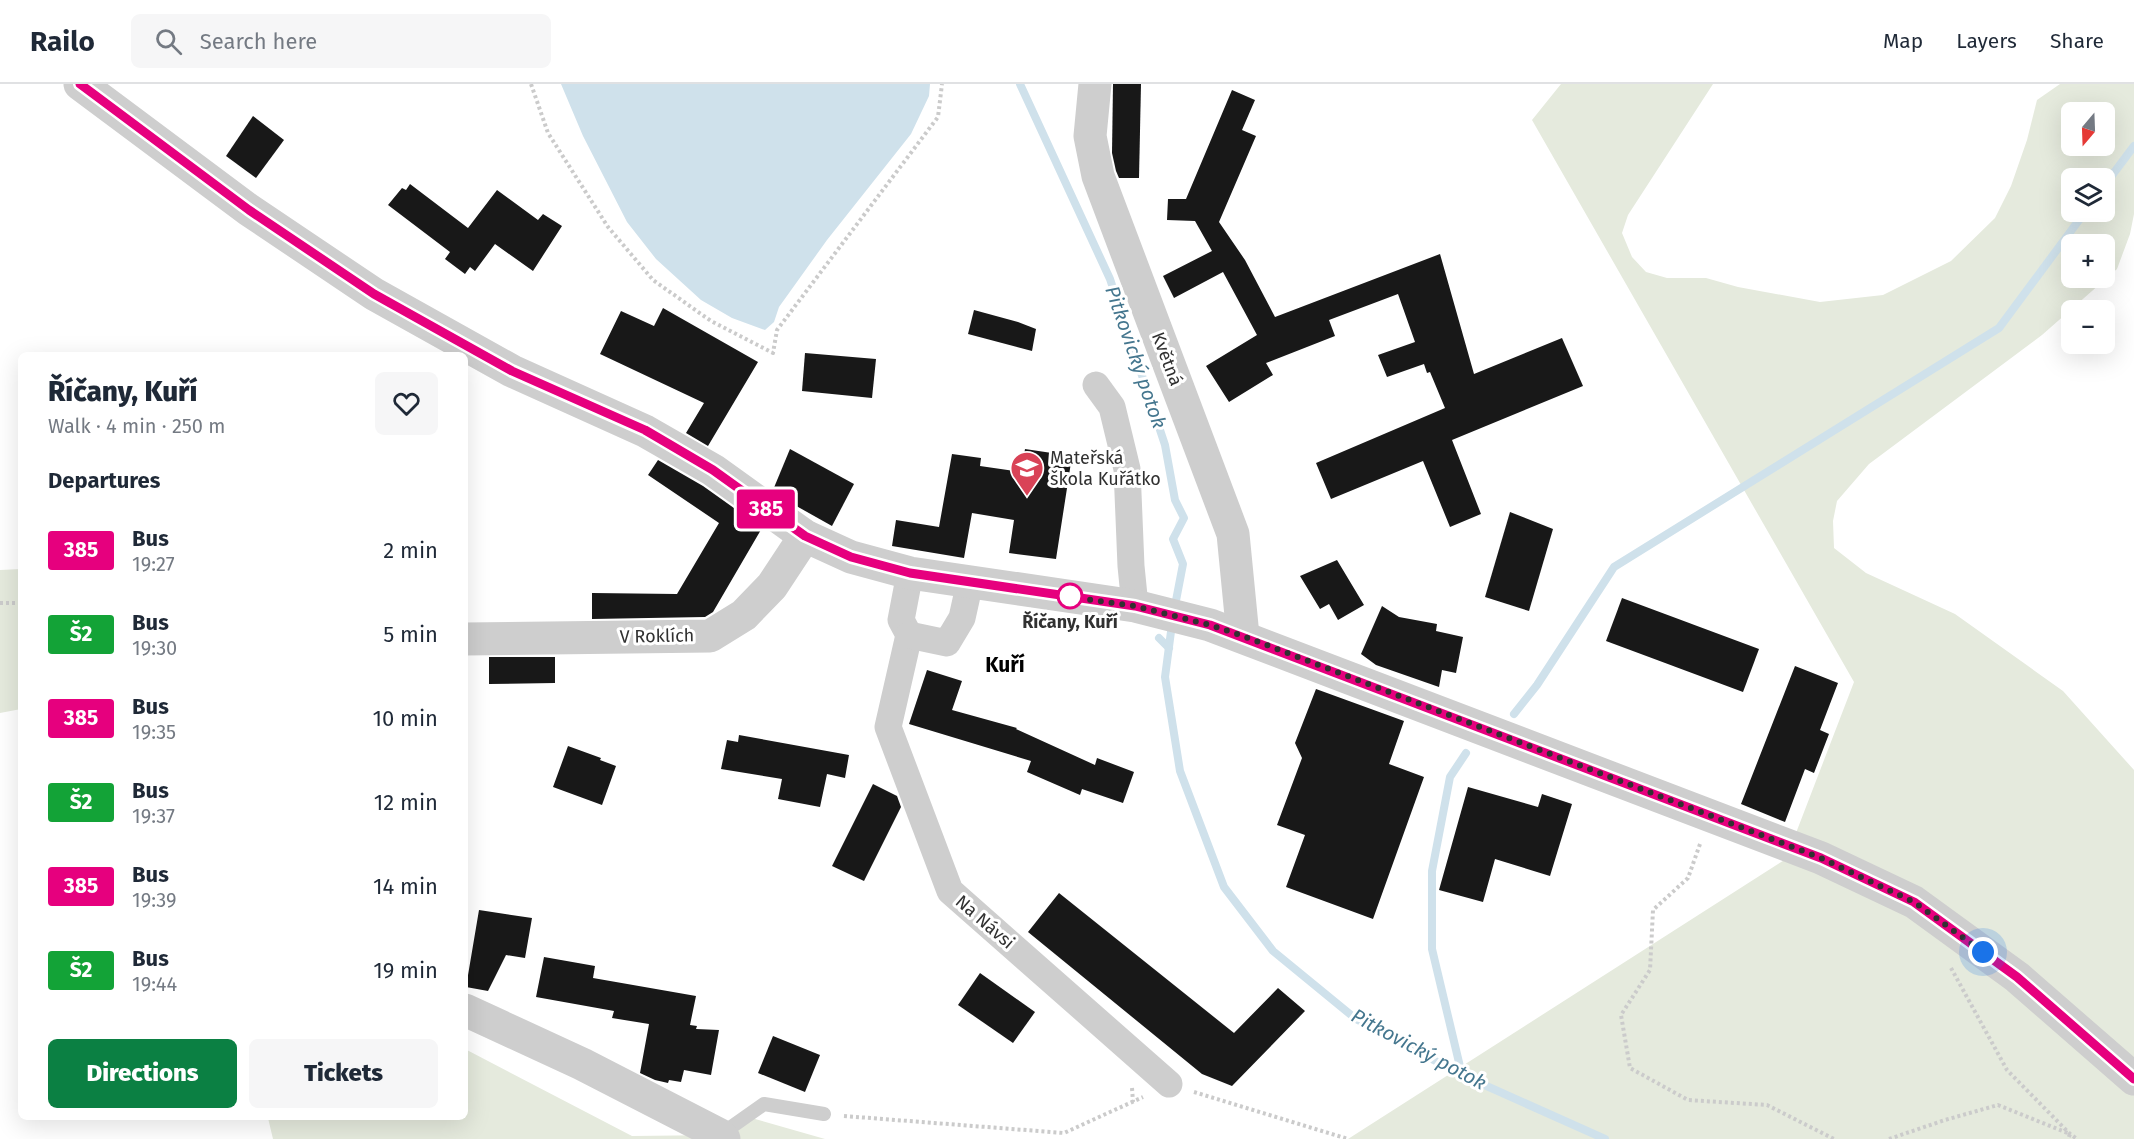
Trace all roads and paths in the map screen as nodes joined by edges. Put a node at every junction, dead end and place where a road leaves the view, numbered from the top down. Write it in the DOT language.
graph roads {
  1 [pos="80,84"];
  2 [pos="531,84"];
  3 [pos="942,84"];
  4 [pos="1095,84"];
  5 [pos="1096,385"];
  6 [pos="805,536"];
  7 [pos="910,573"];
  8 [pos="970,582"];
  9 [pos="0,603"];
  10 [pos="18,603"];
  11 [pos="1144,609"];
  12 [pos="909,635"];
  13 [pos="1243,636"];
  14 [pos="468,639"];
  15 [pos="1710,815"];
  16 [pos="1947,961"];
  17 [pos="468,1011"];
  18 [pos="2134,1078"];
  19 [pos="1169,1084"];
  20 [pos="824,1114"];
  21 [pos="722,1137"];
  22 [pos="2069,1137"];
  23 [pos="1348,1139"];
  24 [pos="1834,1139"];
  25 [pos="1889,1139"];
  26 [pos="2077,1139"];
  1 -- 6 [label="street"];
  2 -- 3 [label="path"];
  4 -- 13 [label="street, Květná"];
  5 -- 11 [label="street"];
  6 -- 7 [label="street"];
  6 -- 14 [label="street, V Roklích"];
  7 -- 8 [label="street"];
  7 -- 12 [label="street, Na Návsi"];
  8 -- 11 [label="street"];
  8 -- 12 [label="street"];
  9 -- 10 [label="path"];
  11 -- 13 [label="street"];
  12 -- 19 [label="street, Na Návsi"];
  13 -- 15 [label="street"];
  15 -- 18 [label="street"];
  15 -- 24 [label="path"];
  16 -- 22 [label="path"];
  17 -- 21 [label="street"];
  19 -- 20 [label="path"];
  19 -- 23 [label="path"];
  20 -- 21 [label="lane"];
  22 -- 25 [label="path"];
  22 -- 26 [label="path"];
}
